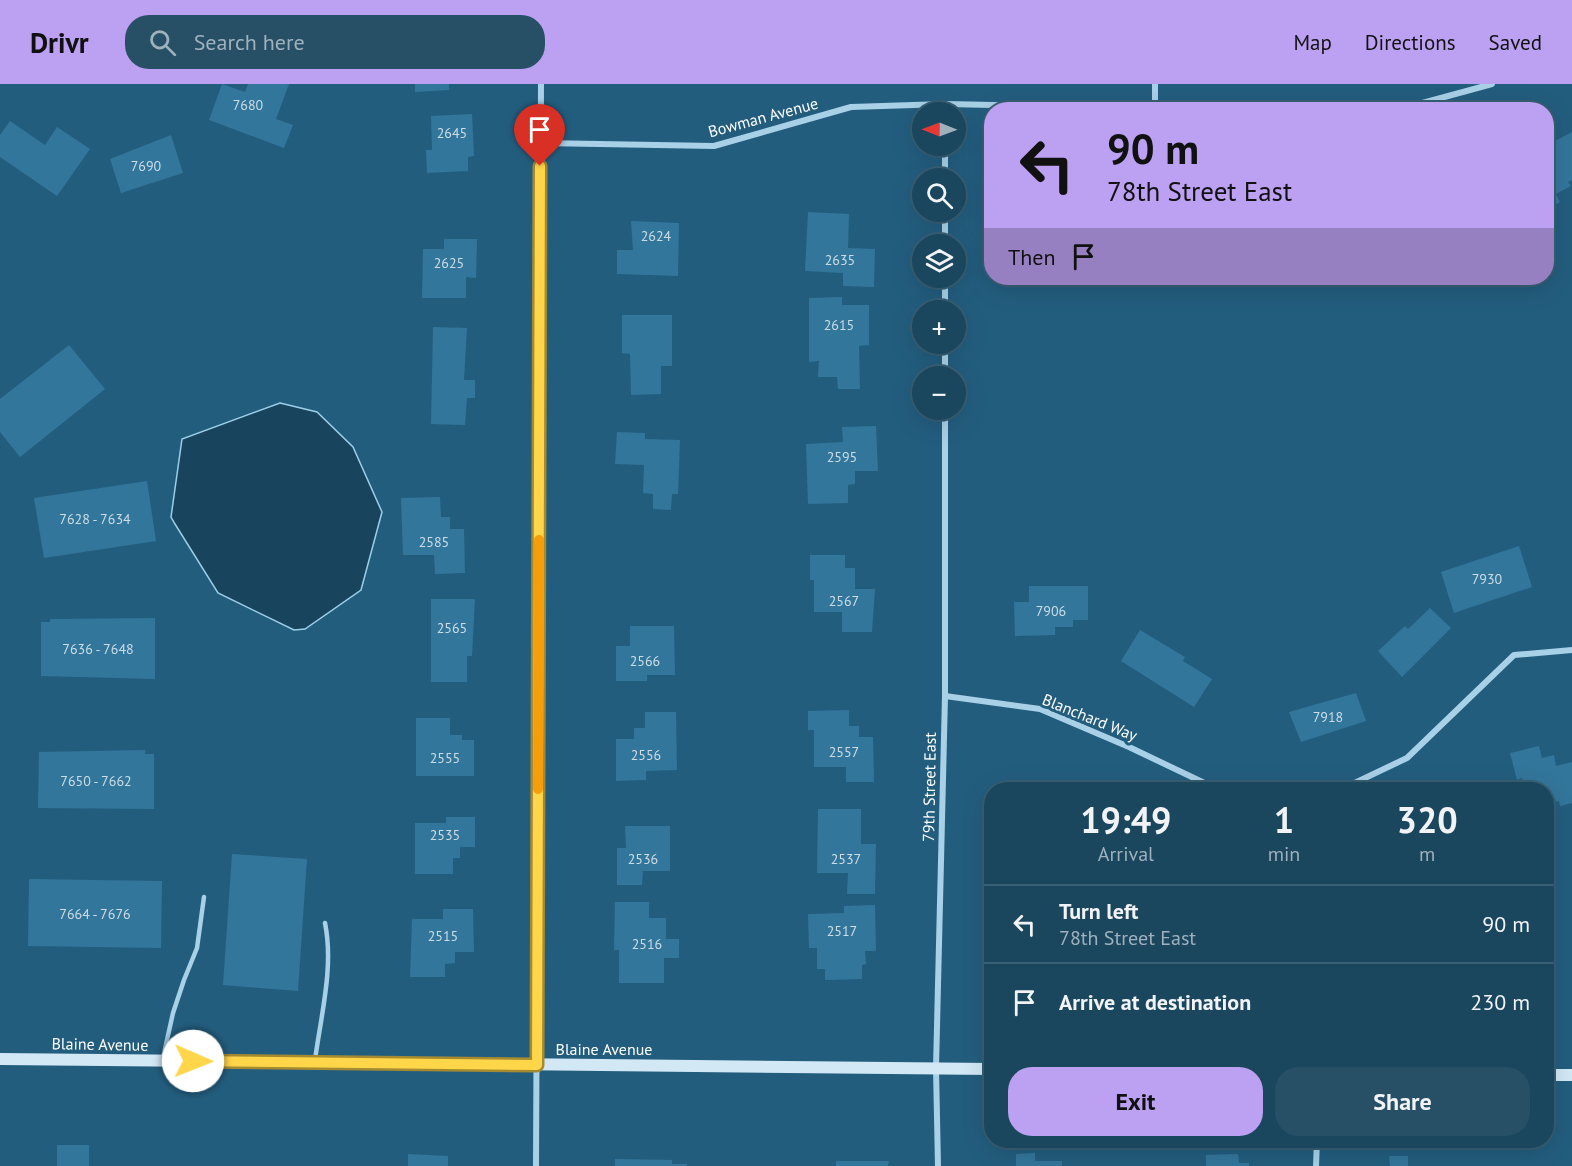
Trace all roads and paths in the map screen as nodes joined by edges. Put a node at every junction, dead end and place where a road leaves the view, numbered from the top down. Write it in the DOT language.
graph roads {
  1 [pos="541,84"];
  2 [pos="1155,84"];
  3 [pos="1492,84"];
  4 [pos="1155,102"];
  5 [pos="1426,102"];
  6 [pos="966,104"];
  7 [pos="912,105"];
  8 [pos="984,105"];
  9 [pos="541,142"];
  10 [pos="945,420"];
  11 [pos="1572,650"];
  12 [pos="945,696"];
  13 [pos="1202,782"];
  14 [pos="1357,782"];
  15 [pos="204,897"];
  16 [pos="325,923"];
  17 [pos="0,1059"];
  18 [pos="162,1061"];
  19 [pos="315,1063"];
  20 [pos="537,1065"];
  21 [pos="936,1068"];
  22 [pos="984,1069"];
  23 [pos="1554,1075"];
  24 [pos="1572,1075"];
  25 [pos="1317,1148"];
  26 [pos="536,1166"];
  27 [pos="938,1166"];
  28 [pos="1316,1166"];
  1 -- 9 [label="street"];
  2 -- 4 [label="street"];
  3 -- 5 [label="street, Bowman Avenue"];
  6 -- 8 [label="street, Bowman Avenue"];
  7 -- 9 [label="street, Bowman Avenue"];
  9 -- 20 [label="street"];
  10 -- 12 [label="street, 79th Street East"];
  11 -- 14 [label="street"];
  12 -- 13 [label="street, Blanchard Way"];
  12 -- 21 [label="street, 79th Street East"];
  15 -- 18 [label="lane"];
  16 -- 19 [label="lane"];
  17 -- 18 [label="street, Blaine Avenue"];
  18 -- 19 [label="street, Blaine Avenue"];
  19 -- 20 [label="street, Blaine Avenue"];
  20 -- 21 [label="street, Blaine Avenue"];
  20 -- 26 [label="street"];
  21 -- 22 [label="street, Blaine Avenue"];
  21 -- 27 [label="street, 79th Street East"];
  23 -- 24 [label="street"];
  25 -- 28 [label="street"];
}
